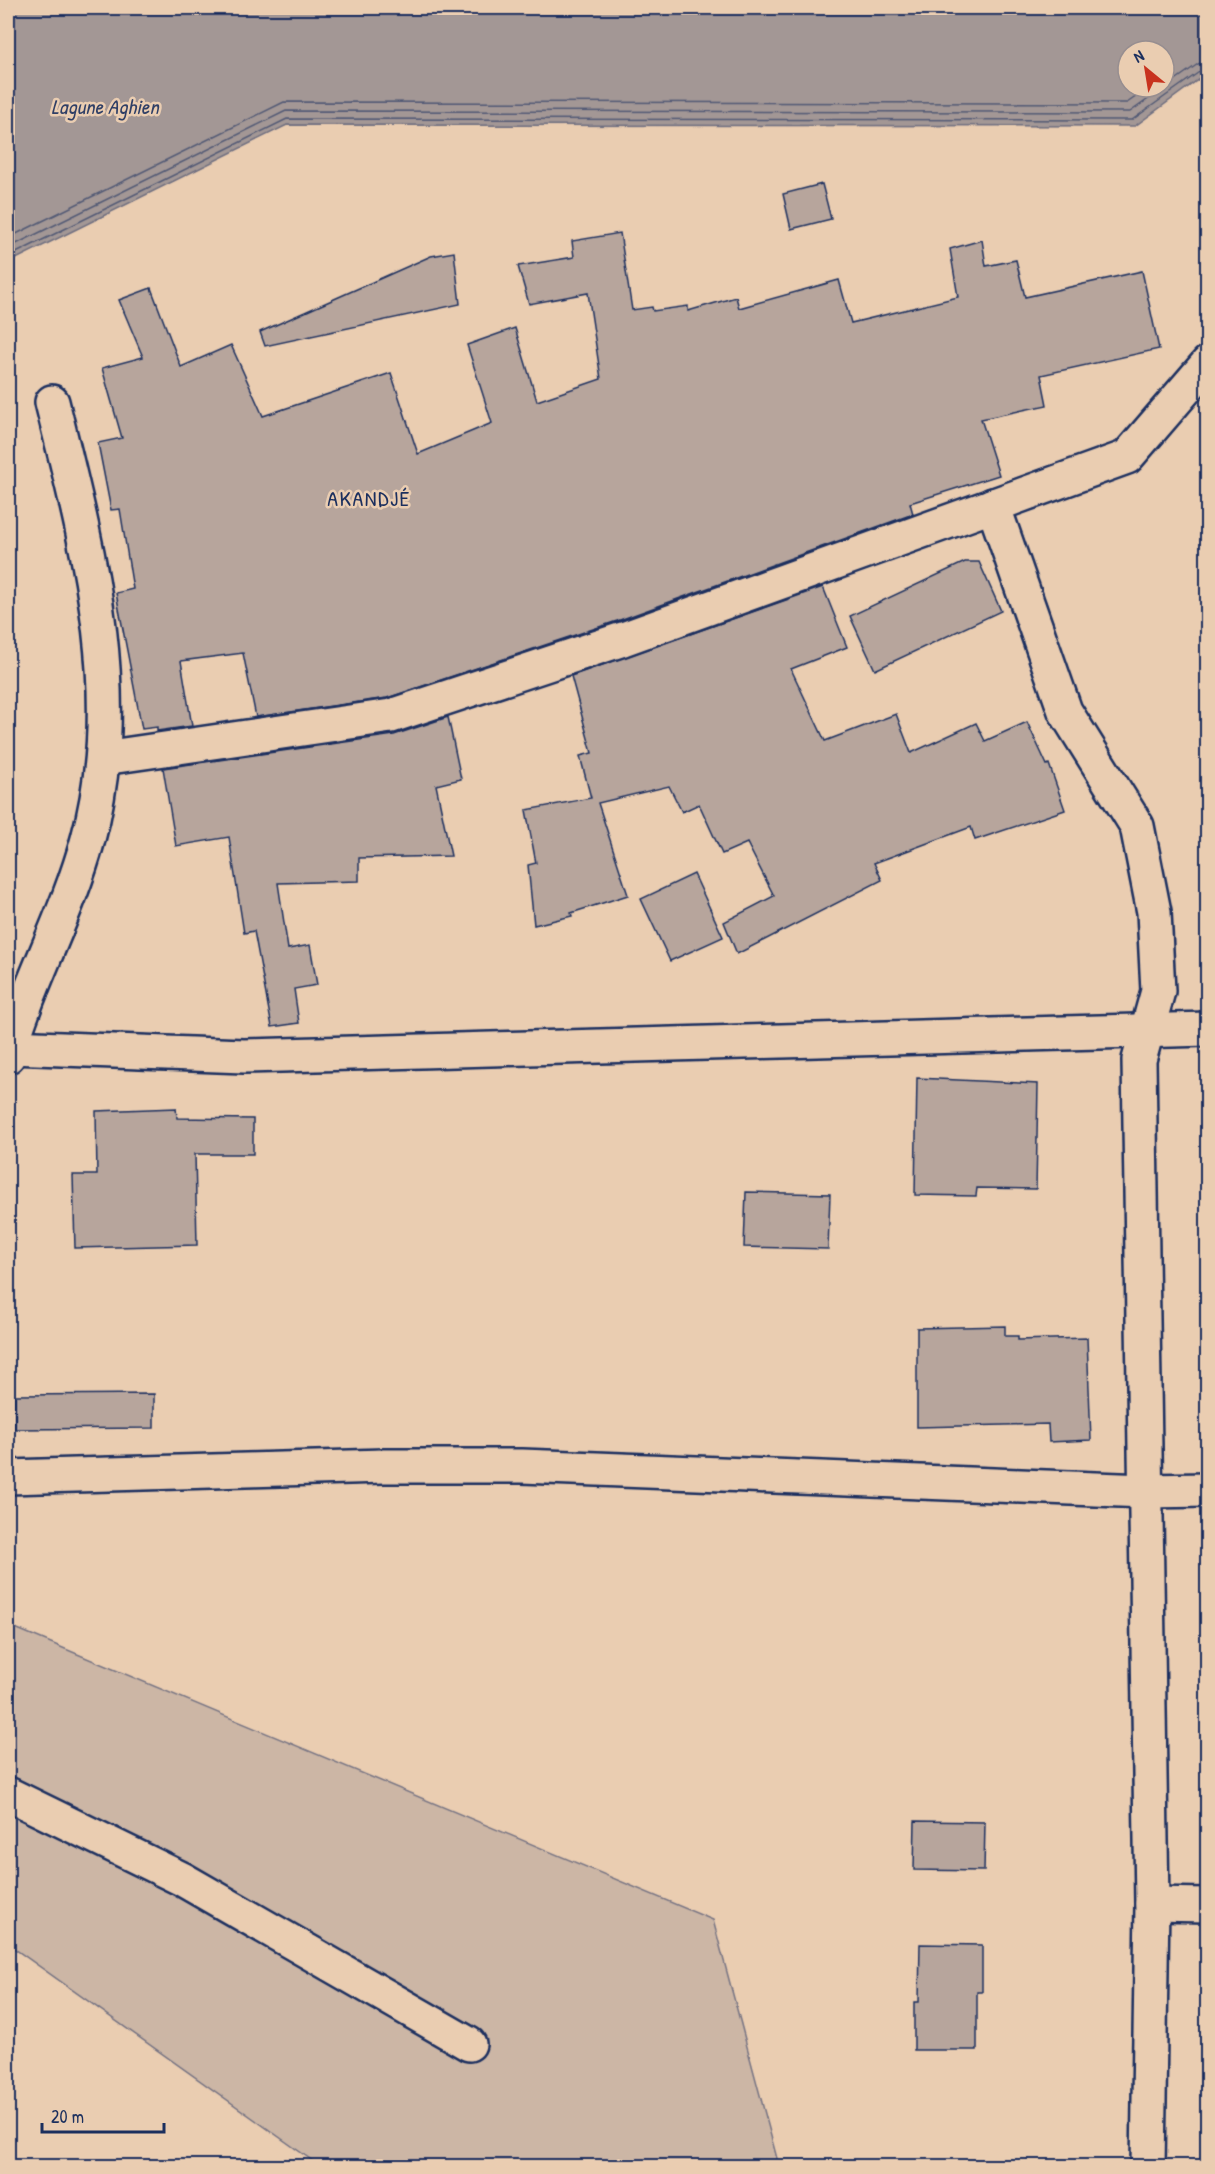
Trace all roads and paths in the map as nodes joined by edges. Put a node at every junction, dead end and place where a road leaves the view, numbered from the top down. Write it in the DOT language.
graph roads {
  1 [pos="1208,363"];
  2 [pos="52,402"];
  3 [pos="993,505"];
  4 [pos="103,758"];
  5 [pos="1208,1029"];
  6 [pos="1147,1031"];
  7 [pos="9,1052"];
  8 [pos="8,1478"];
  9 [pos="1208,1490"];
  10 [pos="1145,1491"];
  11 [pos="8,1794"];
  12 [pos="1152,1904"];
  13 [pos="1208,1905"];
  14 [pos="469,2044"];
  15 [pos="1148,2166"];
  1 -- 3 [label="street"];
  2 -- 4 [label="street"];
  3 -- 4 [label="street"];
  3 -- 6 [label="street"];
  4 -- 7 [label="street"];
  5 -- 6 [label="street"];
  6 -- 7 [label="street"];
  6 -- 10 [label="street"];
  8 -- 10 [label="street"];
  9 -- 10 [label="street"];
  10 -- 12 [label="street"];
  11 -- 14 [label="street"];
  12 -- 13 [label="street"];
  12 -- 15 [label="street"];
}
